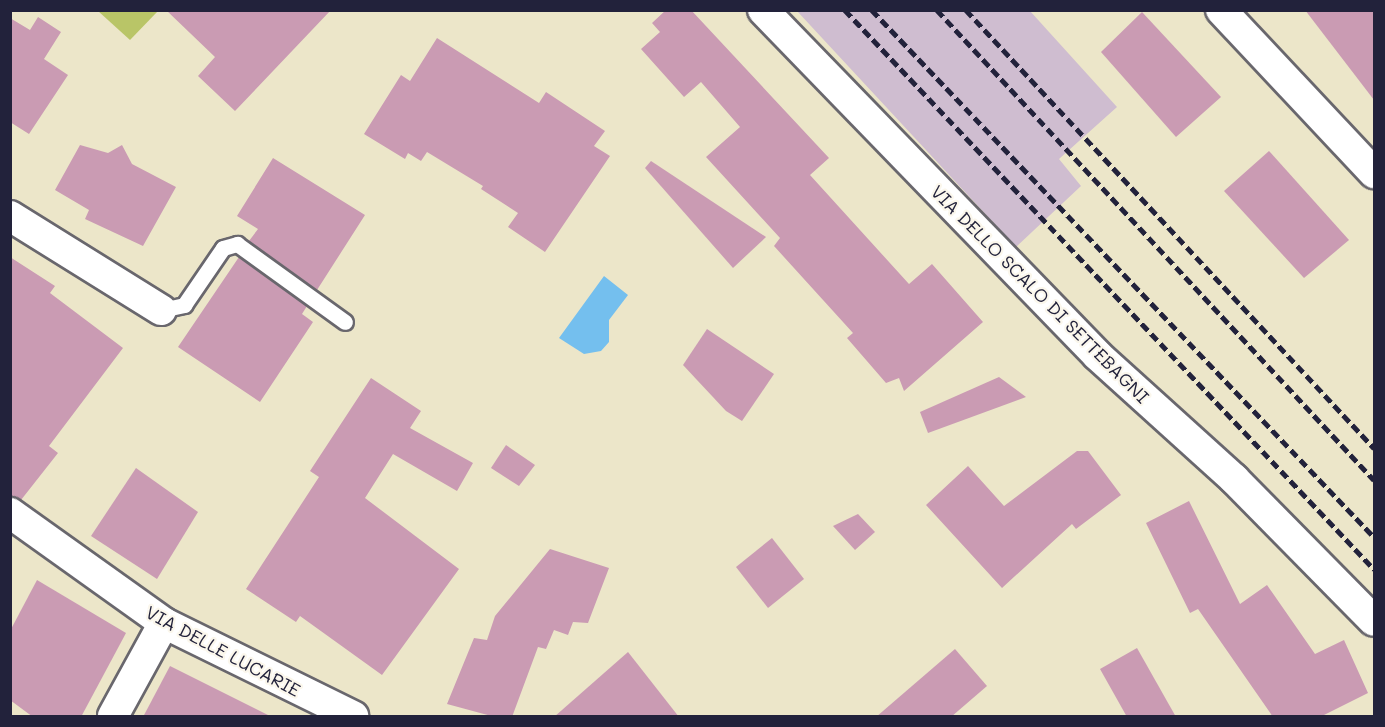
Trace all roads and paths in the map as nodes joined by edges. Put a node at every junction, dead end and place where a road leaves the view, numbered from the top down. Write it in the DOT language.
graph roads {
  1 [pos="763,10"];
  2 [pos="1221,10"];
  3 [pos="1374,173"];
  4 [pos="10,216"];
  5 [pos="161,310"];
  6 [pos="345,322"];
  7 [pos="10,513"];
  8 [pos="1374,621"];
  9 [pos="164,623"];
  10 [pos="113,717"];
  11 [pos="353,717"];
  1 -- 8 [label="street, VIA DELLO SCALO DI SETTEBAGNI"];
  2 -- 3 [label="street"];
  4 -- 5 [label="street"];
  5 -- 6 [label="lane"];
  7 -- 9 [label="street, VIA DELLE LUCARIE"];
  9 -- 10 [label="street"];
  9 -- 11 [label="street, VIA DELLE LUCARIE"];
}
